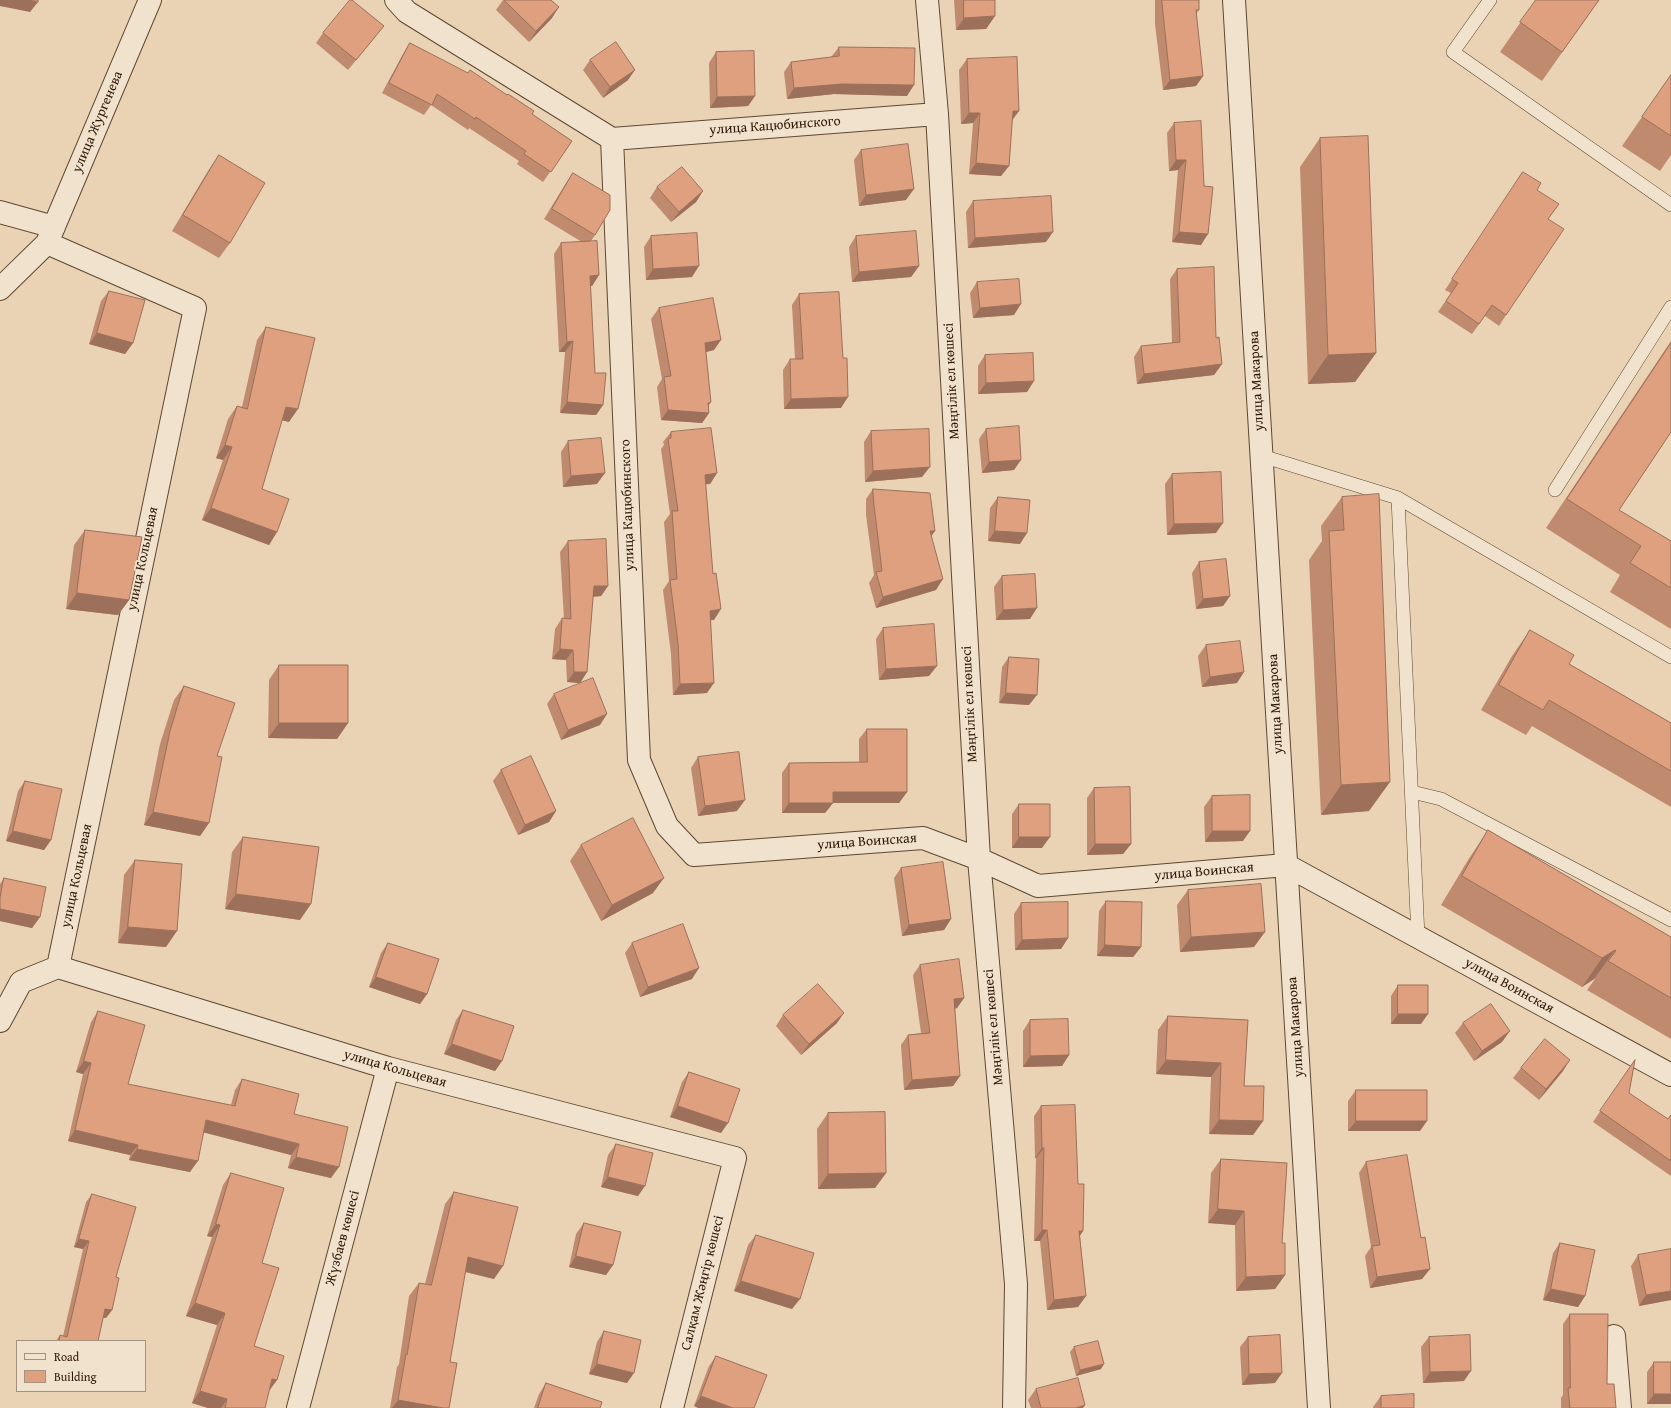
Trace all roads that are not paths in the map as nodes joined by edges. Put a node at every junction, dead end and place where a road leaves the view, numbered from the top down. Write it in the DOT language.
graph roads {
  1 [pos="150,0"];
  2 [pos="396,0"];
  3 [pos="927,0"];
  4 [pos="1234,0"];
  5 [pos="1490,0"];
  6 [pos="937,114"];
  7 [pos="612,139"];
  8 [pos="1671,205"];
  9 [pos="0,212"];
  10 [pos="51,235"];
  11 [pos="0,290"];
  12 [pos="1671,307"];
  13 [pos="1262,456"];
  14 [pos="1555,490"];
  15 [pos="1398,498"];
  16 [pos="1671,657"];
  17 [pos="1412,792"];
  18 [pos="694,855"];
  19 [pos="979,859"];
  20 [pos="1286,865"];
  21 [pos="1671,920"];
  22 [pos="1418,937"];
  23 [pos="58,967"];
  24 [pos="0,1020"];
  25 [pos="388,1068"];
  26 [pos="1671,1075"];
  27 [pos="735,1158"];
  28 [pos="1614,1336"];
  29 [pos="298,1408"];
  30 [pos="672,1408"];
  31 [pos="1014,1408"];
  32 [pos="1319,1408"];
  33 [pos="1620,1408"];
  1 -- 10 [label="street, улица Жургенева"];
  2 -- 7 [label="street"];
  3 -- 6 [label="street, Мәңгілік ел көшесі"];
  4 -- 13 [label="street, улица Макарова"];
  5 -- 8 [label="lane"];
  6 -- 7 [label="street, улица Кацюбинского"];
  6 -- 19 [label="street, Мәңгілік ел көшесі"];
  7 -- 18 [label="street, улица Кацюбинского"];
  9 -- 10 [label="street"];
  10 -- 11 [label="street"];
  10 -- 23 [label="street, улица Кольцевая"];
  12 -- 14 [label="lane"];
  13 -- 15 [label="lane"];
  13 -- 20 [label="street, улица Макарова"];
  15 -- 16 [label="lane"];
  15 -- 17 [label="lane"];
  17 -- 21 [label="lane"];
  17 -- 22 [label="lane"];
  18 -- 19 [label="street, улица Воинская"];
  19 -- 20 [label="street, улица Воинская"];
  19 -- 31 [label="street, Мәңгілік ел көшесі"];
  20 -- 22 [label="street, улица Воинская"];
  20 -- 32 [label="street, улица Макарова"];
  22 -- 26 [label="street, улица Воинская"];
  23 -- 24 [label="street"];
  23 -- 25 [label="street, улица Кольцевая"];
  25 -- 27 [label="street, улица Кольцевая"];
  25 -- 29 [label="street, Жүзбаев көшесі"];
  27 -- 30 [label="street, Салқам Жәңгір көшесі"];
  28 -- 33 [label="street"];
}
